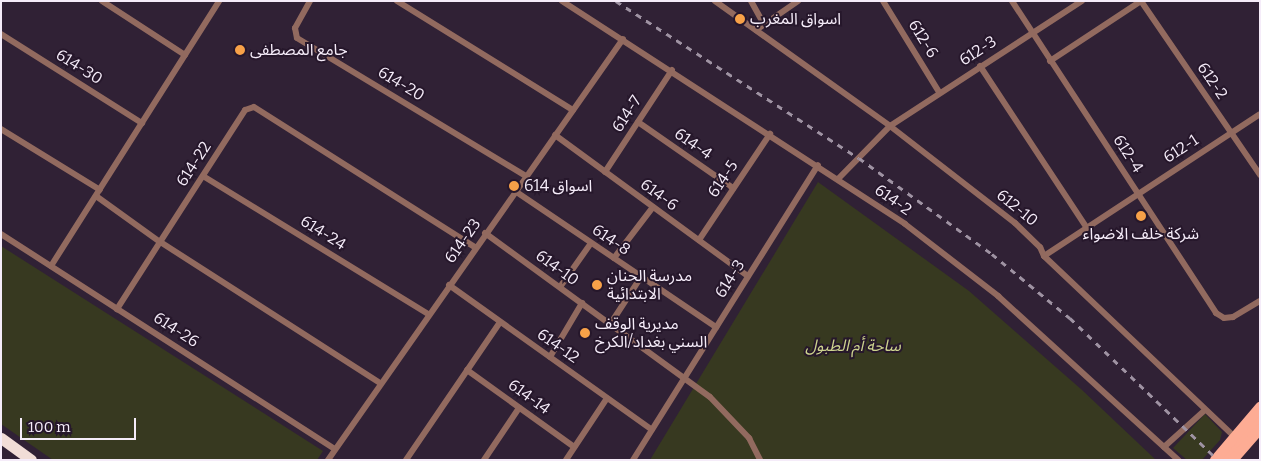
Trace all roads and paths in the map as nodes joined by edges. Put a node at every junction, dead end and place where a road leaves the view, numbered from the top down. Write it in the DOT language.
graph roads {
  1 [pos="102,1"];
  2 [pos="219,1"];
  3 [pos="310,1"];
  4 [pos="397,1"];
  5 [pos="562,1"];
  6 [pos="715,1"];
  7 [pos="751,1"];
  8 [pos="798,1"];
  9 [pos="883,1"];
  10 [pos="1012,1"];
  11 [pos="1082,1"];
  12 [pos="1141,1"];
  13 [pos="764,24"];
  14 [pos="756,30"];
  15 [pos="1032,33"];
  16 [pos="1,34"];
  17 [pos="623,39"];
  18 [pos="185,55"];
  19 [pos="1050,61"];
  20 [pos="980,66"];
  21 [pos="672,70"];
  22 [pos="939,92"];
  23 [pos="573,110"];
  24 [pos="1260,114"];
  25 [pos="638,122"];
  26 [pos="142,123"];
  27 [pos="890,126"];
  28 [pos="1,129"];
  29 [pos="1231,133"];
  30 [pos="770,134"];
  31 [pos="555,135"];
  32 [pos="818,165"];
  33 [pos="605,172"];
  34 [pos="1260,175"];
  35 [pos="203,176"];
  36 [pos="526,176"];
  37 [pos="838,179"];
  38 [pos="734,188"];
  39 [pos="100,190"];
  40 [pos="515,191"];
  41 [pos="1138,194"];
  42 [pos="96,196"];
  43 [pos="653,207"];
  44 [pos="1087,228"];
  45 [pos="485,233"];
  46 [pos="1,234"];
  47 [pos="699,240"];
  48 [pos="160,242"];
  49 [pos="591,243"];
  50 [pos="475,247"];
  51 [pos="1044,256"];
  52 [pos="614,258"];
  53 [pos="51,266"];
  54 [pos="748,276"];
  55 [pos="642,277"];
  56 [pos="449,285"];
  57 [pos="560,287"];
  58 [pos="1260,301"];
  59 [pos="582,303"];
  60 [pos="117,309"];
  61 [pos="428,314"];
  62 [pos="500,322"];
  63 [pos="611,323"];
  64 [pos="716,327"];
  65 [pos="550,357"];
  66 [pos="467,370"];
  67 [pos="685,377"];
  68 [pos="380,383"];
  69 [pos="607,398"];
  70 [pos="1260,407"];
  71 [pos="519,408"];
  72 [pos="1205,410"];
  73 [pos="1260,418"];
  74 [pos="1260,429"];
  75 [pos="652,430"];
  76 [pos="1234,436"];
  77 [pos="1,438"];
  78 [pos="1260,439"];
  79 [pos="574,447"];
  80 [pos="1164,447"];
  81 [pos="335,449"];
  82 [pos="31,460"];
  83 [pos="328,460"];
  84 [pos="406,460"];
  85 [pos="484,460"];
  86 [pos="566,460"];
  87 [pos="633,460"];
  88 [pos="760,460"];
  89 [pos="1178,460"];
  90 [pos="1215,460"];
  91 [pos="1223,460"];
  92 [pos="1232,460"];
  93 [pos="1241,460"];
  1 -- 18 [label="street"];
  2 -- 18 [label="street"];
  3 -- 36 [label="street, 614-20"];
  4 -- 23 [label="street"];
  5 -- 17 [label="street, 614-2"];
  6 -- 14 [label="street, 612-10"];
  7 -- 13 [label="street"];
  8 -- 13 [label="street"];
  9 -- 22 [label="street, 612-6"];
  10 -- 15 [label="street, 612-4"];
  11 -- 15 [label="street, 612-3"];
  12 -- 19 [label="street"];
  12 -- 29 [label="street, 612-2"];
  13 -- 14 [label="street"];
  14 -- 27 [label="street, 612-10"];
  15 -- 19 [label="street, 612-4"];
  15 -- 20 [label="street, 612-3"];
  16 -- 26 [label="street, 614-30"];
  17 -- 21 [label="street, 614-2"];
  17 -- 23 [label="street, 614-23"];
  18 -- 26 [label="street"];
  19 -- 41 [label="street, 612-4"];
  20 -- 22 [label="street, 612-3"];
  20 -- 44 [label="street"];
  21 -- 25 [label="street, 614-7"];
  21 -- 30 [label="street, 614-2"];
  22 -- 27 [label="street, 612-3"];
  23 -- 31 [label="street, 614-23"];
  24 -- 29 [label="street, 612-1"];
  25 -- 33 [label="street, 614-7"];
  25 -- 38 [label="street, 614-4"];
  26 -- 39 [label="street"];
  27 -- 37 [label="street, 612-3"];
  27 -- 51 [label="street, 612-10"];
  28 -- 39 [label="street"];
  29 -- 34 [label="street, 612-2"];
  29 -- 41 [label="street, 612-1"];
  30 -- 32 [label="street, 614-2"];
  30 -- 38 [label="street, 614-5"];
  31 -- 33 [label="street, 614-6"];
  31 -- 36 [label="street, 614-23"];
  32 -- 37 [label="street, 614-2"];
  32 -- 54 [label="street, 614-3"];
  33 -- 43 [label="street, 614-6"];
  35 -- 48 [label="street, 614-22"];
  35 -- 50 [label="street, 614-22"];
  35 -- 61 [label="street, 614-24"];
  36 -- 40 [label="street, 614-23"];
  37 -- 80 [label="street, 614-2"];
  38 -- 47 [label="street, 614-5"];
  39 -- 42 [label="street"];
  40 -- 45 [label="street, 614-23"];
  40 -- 49 [label="street, 614-8"];
  41 -- 44 [label="street, 612-1"];
  41 -- 58 [label="street, 612-4"];
  42 -- 48 [label="street"];
  42 -- 53 [label="street"];
  43 -- 47 [label="street, 614-6"];
  43 -- 52 [label="street"];
  44 -- 51 [label="street, 612-1"];
  45 -- 50 [label="street, 614-23"];
  45 -- 57 [label="street, 614-10"];
  46 -- 53 [label="street, 614-26"];
  47 -- 54 [label="street, 614-6"];
  48 -- 60 [label="street, 614-22"];
  48 -- 68 [label="street"];
  49 -- 52 [label="street, 614-8"];
  49 -- 57 [label="street"];
  50 -- 56 [label="street, 614-23"];
  51 -- 72 [label="street, 612-10"];
  52 -- 55 [label="street, 614-8"];
  53 -- 60 [label="street, 614-26"];
  54 -- 64 [label="street, 614-3"];
  55 -- 63 [label="street"];
  55 -- 64 [label="street, 614-8"];
  56 -- 61 [label="street, 614-23"];
  56 -- 62 [label="street, 614-12"];
  57 -- 59 [label="street, 614-10"];
  59 -- 63 [label="street, 614-10"];
  59 -- 65 [label="street"];
  60 -- 81 [label="street, 614-26"];
  61 -- 68 [label="street, 614-23"];
  62 -- 65 [label="street, 614-12"];
  62 -- 66 [label="street"];
  63 -- 67 [label="street, 614-10"];
  64 -- 67 [label="street, 614-3"];
  65 -- 69 [label="street, 614-12"];
  66 -- 71 [label="street, 614-14"];
  66 -- 84 [label="street"];
  67 -- 75 [label="street, 614-3"];
  67 -- 88 [label="street, 614-10"];
  68 -- 81 [label="street, 614-23"];
  69 -- 75 [label="street, 614-12"];
  69 -- 79 [label="street"];
  70 -- 76 [label="main road"];
  71 -- 79 [label="street, 614-14"];
  71 -- 85 [label="street"];
  72 -- 76 [label="street, 612-10"];
  72 -- 80 [label="street"];
  73 -- 91 [label="main road"];
  74 -- 92 [label="main road"];
  75 -- 87 [label="street, 614-3"];
  76 -- 90 [label="main road"];
  77 -- 82 [label="highway"];
  78 -- 93 [label="main road"];
  79 -- 86 [label="street"];
  80 -- 89 [label="street, 614-2"];
  81 -- 83 [label="street, 614-23"];
}
